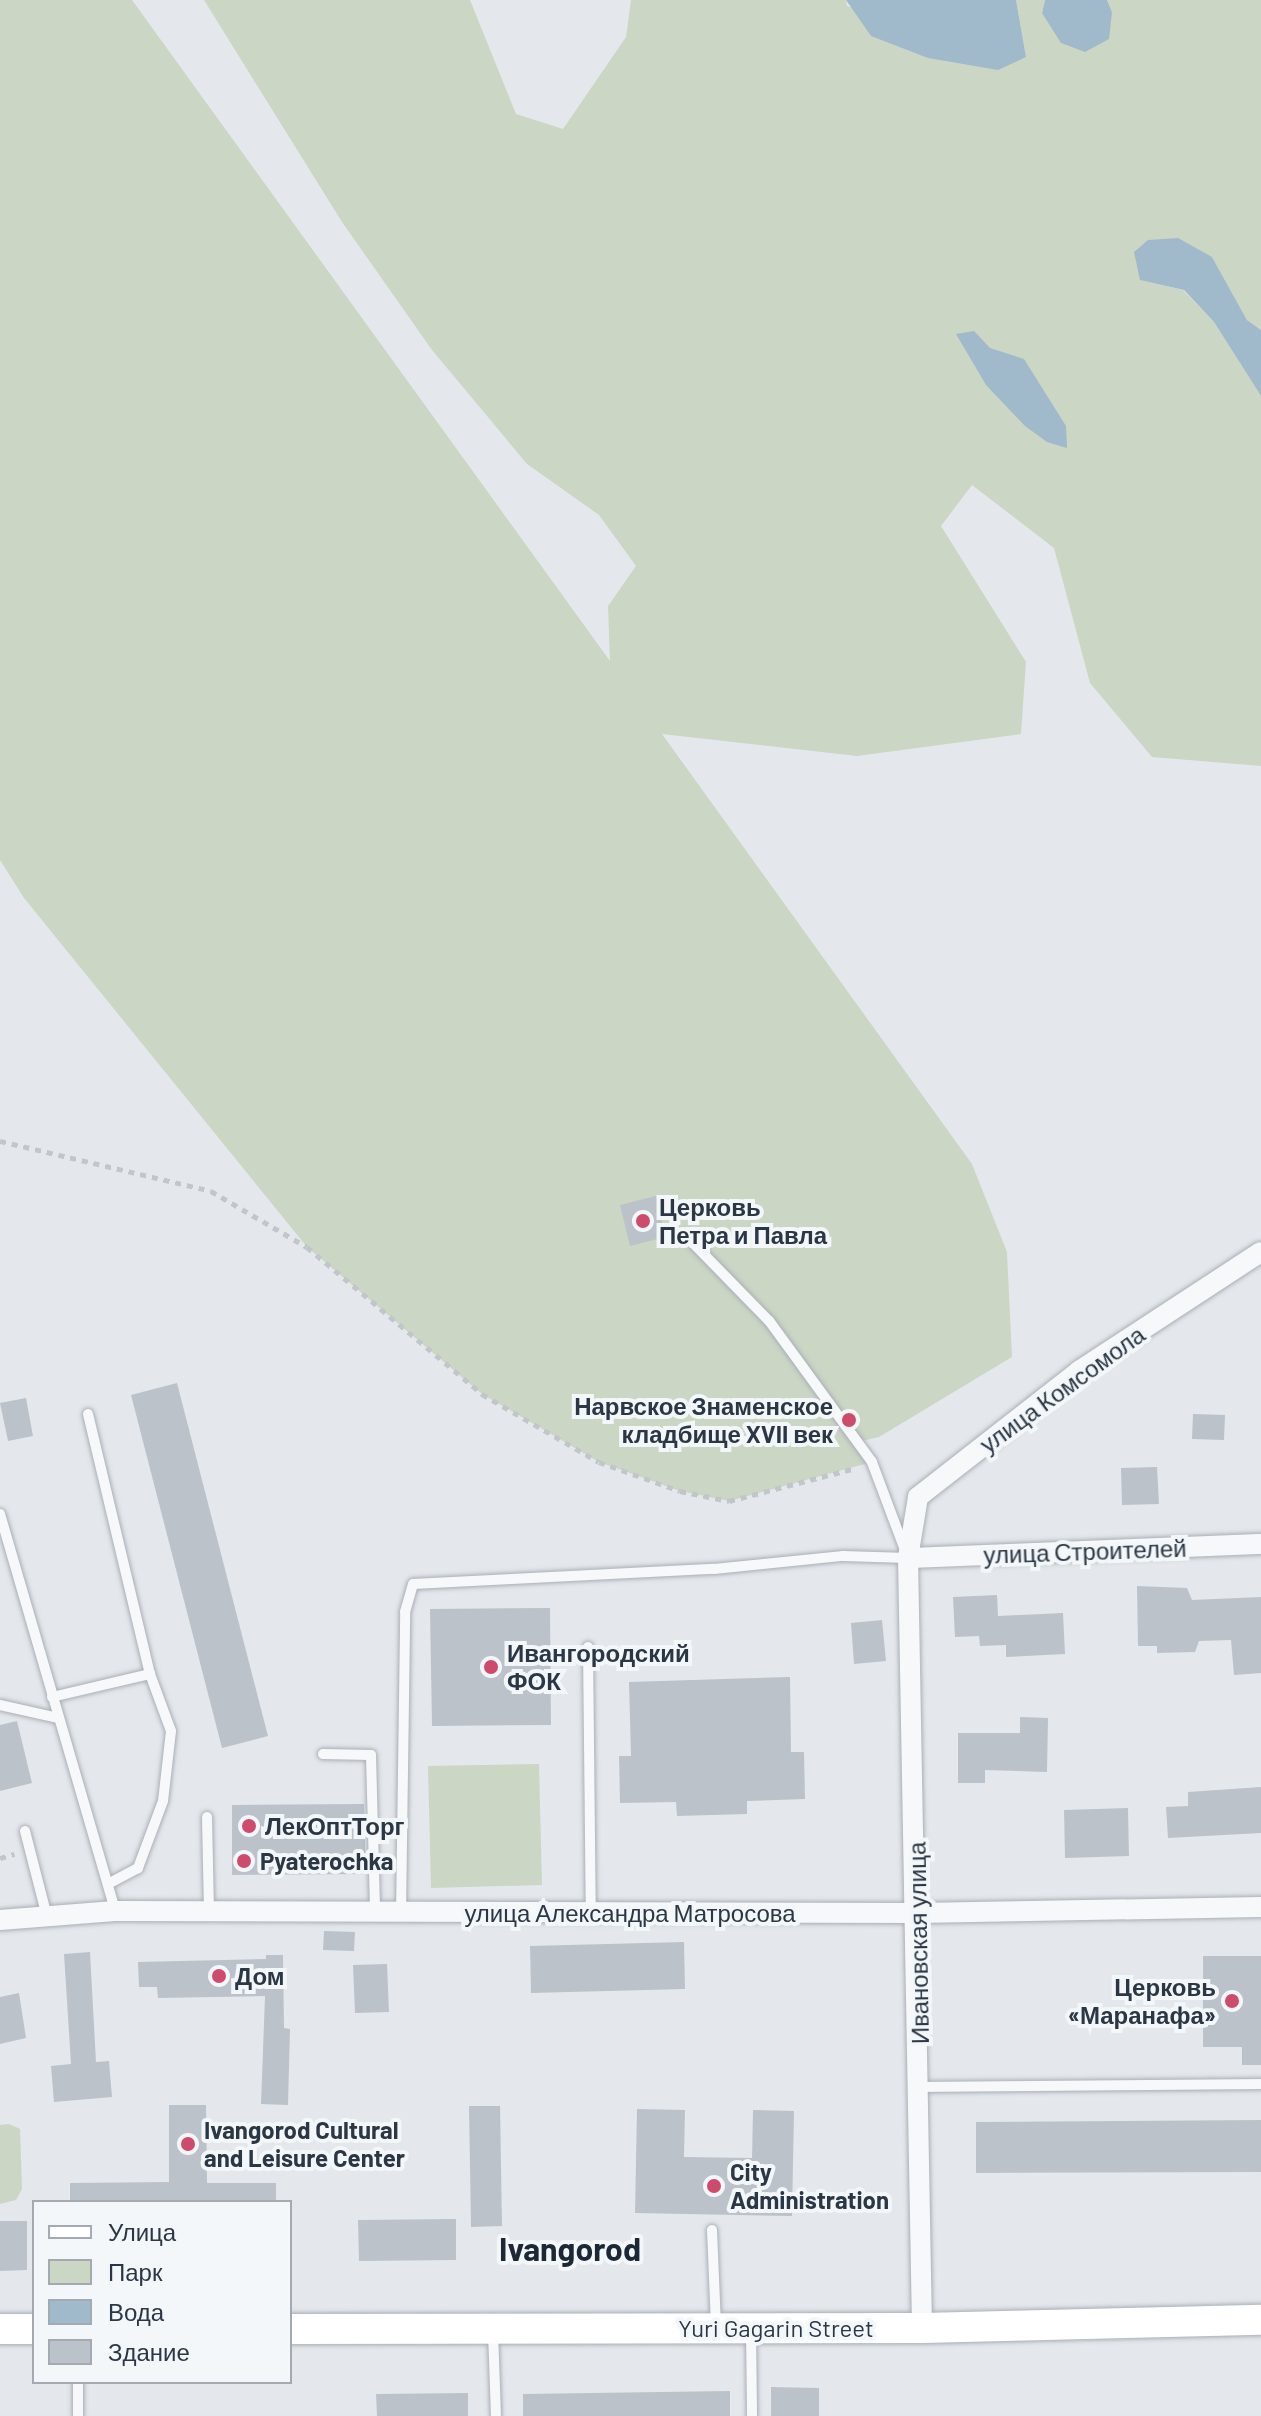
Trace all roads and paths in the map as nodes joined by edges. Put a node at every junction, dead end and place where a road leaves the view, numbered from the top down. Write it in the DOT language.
graph roads {
  1 [pos="0,1141"];
  2 [pos="685,1235"];
  3 [pos="1261,1252"];
  4 [pos="88,1414"];
  5 [pos="872,1462"];
  6 [pos="0,1514"];
  7 [pos="1261,1544"];
  8 [pos="908,1558"];
  9 [pos="588,1647"];
  10 [pos="150,1674"];
  11 [pos="52,1697"];
  12 [pos="0,1705"];
  13 [pos="58,1718"];
  14 [pos="323,1754"];
  15 [pos="207,1817"];
  16 [pos="25,1831"];
  17 [pos="110,1883"];
  18 [pos="1261,1907"];
  19 [pos="115,1911"];
  20 [pos="209,1912"];
  21 [pos="46,1913"];
  22 [pos="375,1913"];
  23 [pos="591,1913"];
  24 [pos="918,1913"];
  25 [pos="401,1914"];
  26 [pos="0,1920"];
  27 [pos="1261,2084"];
  28 [pos="920,2087"];
  29 [pos="712,2230"];
  30 [pos="1261,2320"];
  31 [pos="716,2328"];
  32 [pos="750,2328"];
  33 [pos="922,2328"];
  34 [pos="0,2329"];
  35 [pos="32,2329"];
  36 [pos="292,2329"];
  37 [pos="493,2329"];
  38 [pos="78,2384"];
  39 [pos="78,2416"];
  40 [pos="496,2416"];
  41 [pos="752,2416"];
  1 -- 5 [label="path"];
  2 -- 5 [label="lane"];
  3 -- 8 [label="street, улица Комсомола"];
  4 -- 10 [label="lane"];
  5 -- 8 [label="lane"];
  6 -- 11 [label="lane"];
  7 -- 8 [label="street, улица Строителей"];
  8 -- 24 [label="street, Ивановская улица"];
  8 -- 25 [label="lane"];
  9 -- 23 [label="lane"];
  10 -- 11 [label="lane"];
  10 -- 17 [label="lane"];
  11 -- 13 [label="lane"];
  12 -- 13 [label="lane"];
  13 -- 17 [label="lane"];
  14 -- 22 [label="lane"];
  15 -- 20 [label="lane"];
  16 -- 21 [label="lane"];
  17 -- 19 [label="lane"];
  18 -- 24 [label="street, улица Александра Матросова"];
  19 -- 20 [label="street, улица Александра Матросова"];
  19 -- 21 [label="street, улица Александра Матросова"];
  20 -- 22 [label="street, улица Александра Матросова"];
  21 -- 26 [label="street, улица Александра Матросова"];
  22 -- 25 [label="street, улица Александра Матросова"];
  23 -- 24 [label="street, улица Александра Матросова"];
  23 -- 25 [label="street, улица Александра Матросова"];
  24 -- 28 [label="street, Ивановская улица"];
  27 -- 28 [label="lane"];
  28 -- 33 [label="street, Ивановская улица"];
  29 -- 31 [label="lane"];
  30 -- 33 [label="street, Yuri Gagarin Street"];
  31 -- 32 [label="street, Yuri Gagarin Street"];
  31 -- 37 [label="street, Yuri Gagarin Street"];
  32 -- 33 [label="street, Yuri Gagarin Street"];
  32 -- 41 [label="lane"];
  34 -- 35 [label="street"];
  36 -- 37 [label="street, Yuri Gagarin Street"];
  37 -- 40 [label="lane"];
  38 -- 39 [label="lane"];
}
